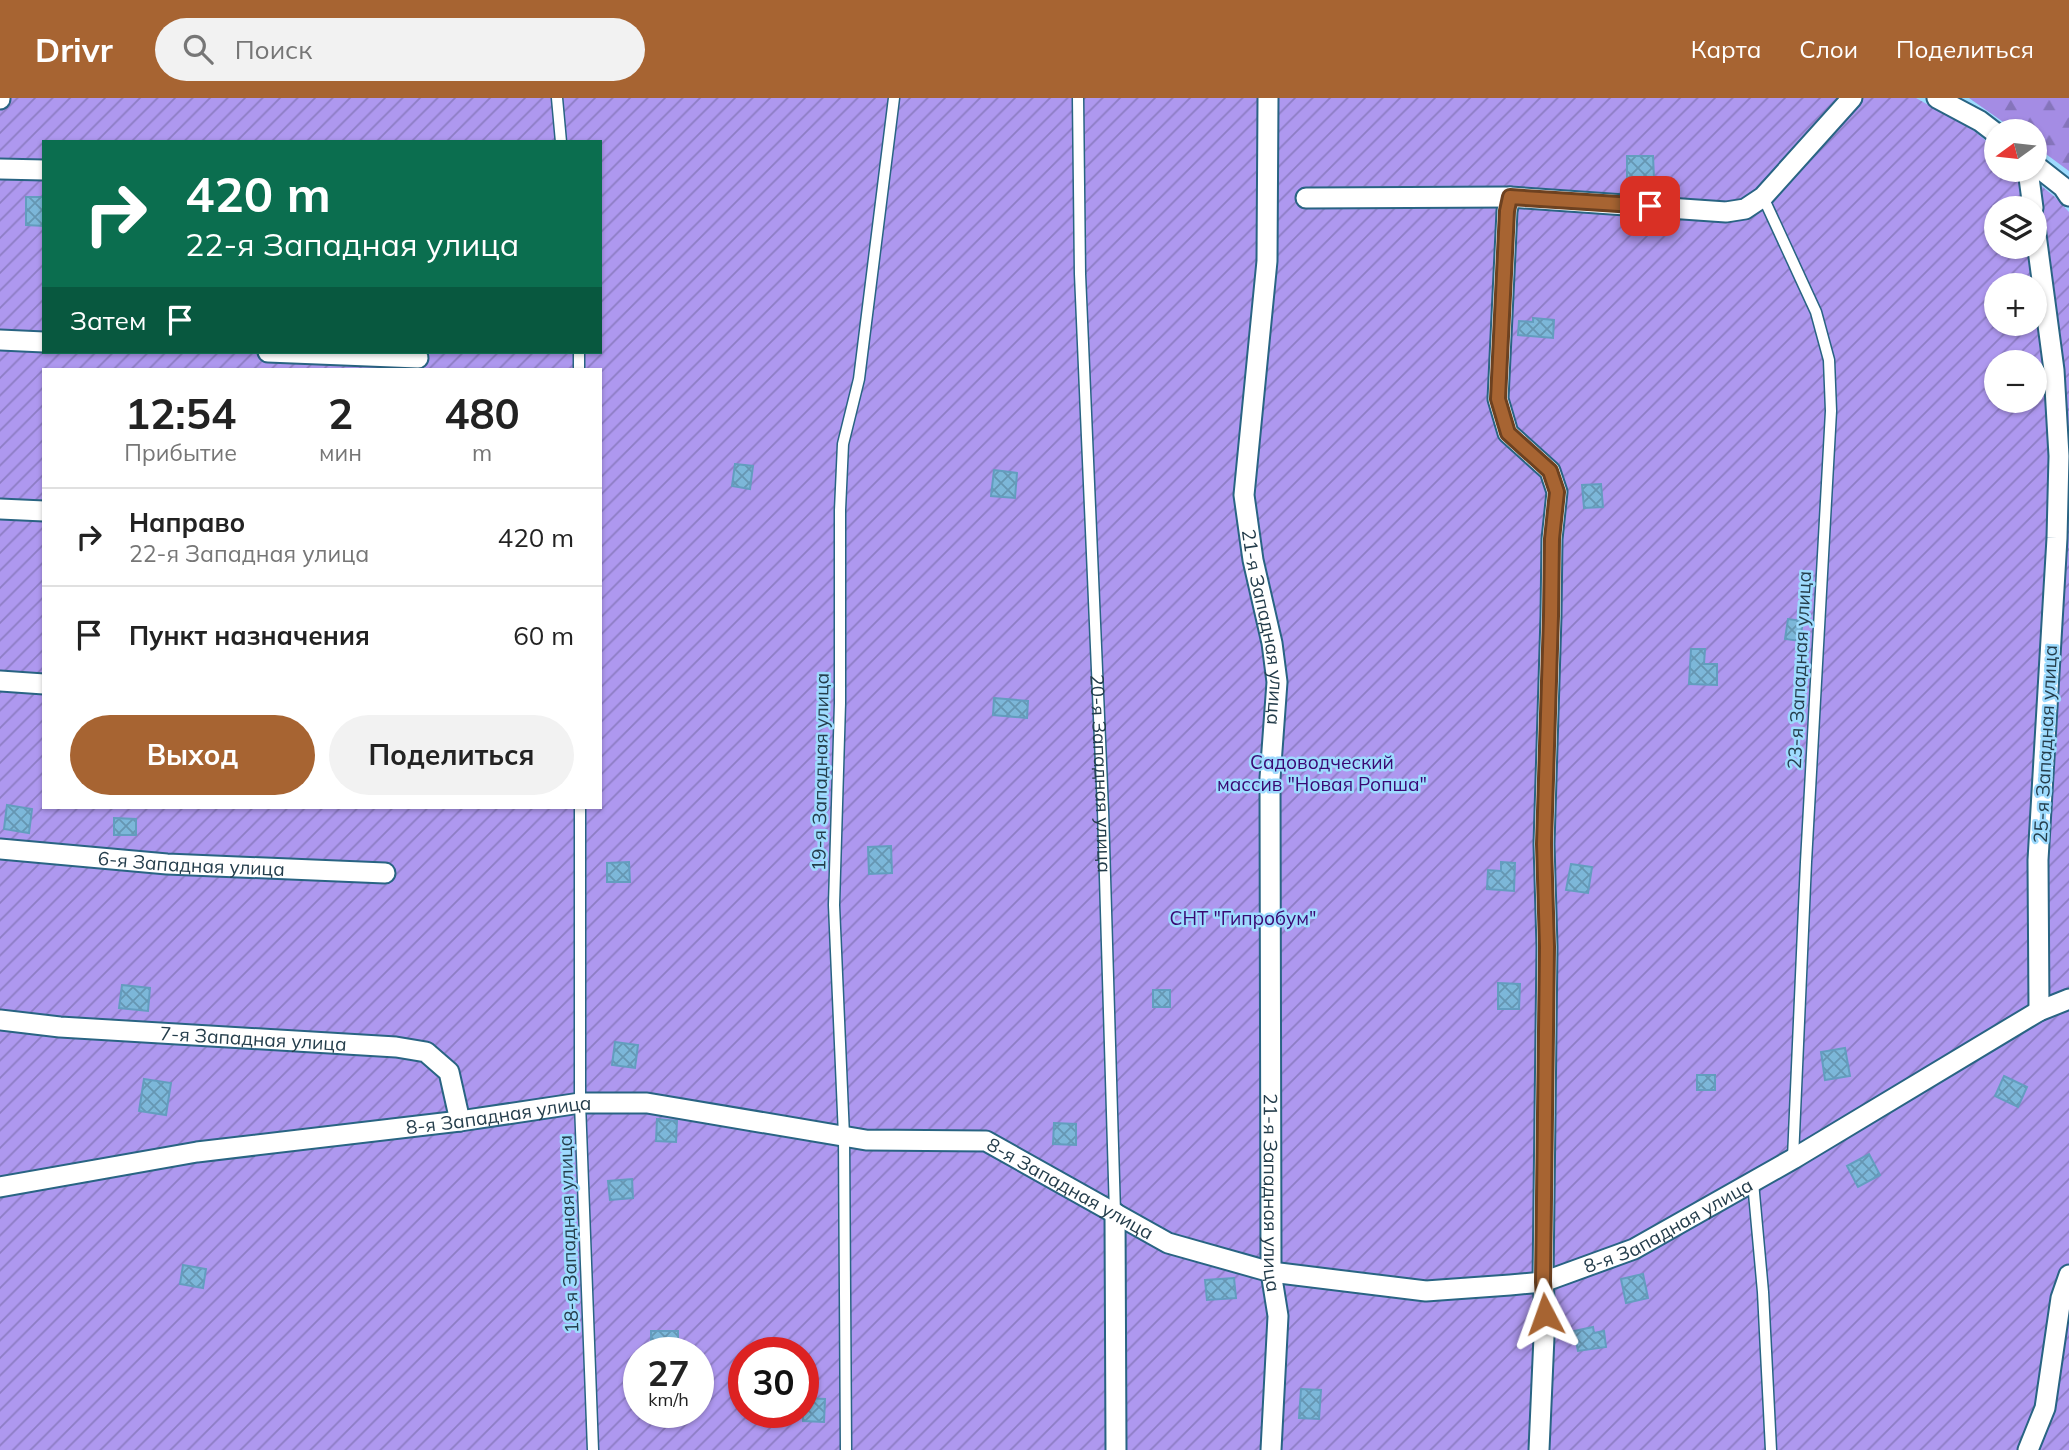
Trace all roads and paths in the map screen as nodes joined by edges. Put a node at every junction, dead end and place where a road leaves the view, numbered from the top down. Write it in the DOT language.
graph roads {
  1 [pos="557,98"];
  2 [pos="894,98"];
  3 [pos="1079,98"];
  4 [pos="1268,98"];
  5 [pos="1852,98"];
  6 [pos="1937,98"];
  7 [pos="1984,124"];
  8 [pos="561,140"];
  9 [pos="0,169"];
  10 [pos="42,170"];
  11 [pos="2048,175"];
  12 [pos="2069,196"];
  13 [pos="1510,197"];
  14 [pos="1763,197"];
  15 [pos="1306,198"];
  16 [pos="2039,259"];
  17 [pos="0,340"];
  18 [pos="42,342"];
  19 [pos="318,354"];
  20 [pos="418,358"];
  21 [pos="0,509"];
  22 [pos="42,511"];
  23 [pos="0,681"];
  24 [pos="42,684"];
  25 [pos="580,809"];
  26 [pos="0,849"];
  27 [pos="385,873"];
  28 [pos="2069,999"];
  29 [pos="2039,1011"];
  30 [pos="0,1020"];
  31 [pos="580,1104"];
  32 [pos="460,1121"];
  33 [pos="844,1136"];
  34 [pos="1793,1159"];
  35 [pos="1753,1181"];
  36 [pos="0,1187"];
  37 [pos="1115,1213"];
  38 [pos="1271,1272"];
  39 [pos="2069,1275"];
  40 [pos="1543,1282"];
  41 [pos="593,1450"];
  42 [pos="846,1450"];
  43 [pos="1116,1450"];
  44 [pos="1271,1450"];
  45 [pos="1539,1450"];
  46 [pos="1771,1450"];
  47 [pos="2028,1450"];
  1 -- 8 [label="lane"];
  2 -- 33 [label="lane, 19-я Западная улица"];
  3 -- 37 [label="lane, 20-я Западная улица"];
  4 -- 38 [label="street, 21-я Западная улица"];
  5 -- 14 [label="street"];
  6 -- 7 [label="street"];
  9 -- 10 [label="street"];
  11 -- 12 [label="street"];
  13 -- 14 [label="street"];
  13 -- 15 [label="street"];
  13 -- 40 [label="street"];
  14 -- 34 [label="lane, 23-я Западная улица"];
  16 -- 29 [label="street, 25-я Западная улица"];
  17 -- 18 [label="street"];
  19 -- 20 [label="street"];
  21 -- 22 [label="street"];
  23 -- 24 [label="street"];
  25 -- 31 [label="lane, 18-я Западная улица"];
  26 -- 27 [label="street, 6-я Западная улица"];
  28 -- 29 [label="street, 8-я Западная улица"];
  29 -- 34 [label="street, 8-я Западная улица"];
  30 -- 32 [label="street, 7-я Западная улица"];
  31 -- 32 [label="street, 8-я Западная улица"];
  31 -- 33 [label="street, 8-я Западная улица"];
  31 -- 41 [label="lane, 18-я Западная улица"];
  32 -- 36 [label="street, 8-я Западная улица"];
  33 -- 37 [label="street, 8-я Западная улица"];
  33 -- 42 [label="lane, 19-я Западная улица"];
  34 -- 35 [label="street, 8-я Западная улица"];
  35 -- 40 [label="street, 8-я Западная улица"];
  35 -- 46 [label="lane"];
  37 -- 38 [label="street, 8-я Западная улица"];
  37 -- 43 [label="street, 20-я Западная улица"];
  38 -- 40 [label="street, 8-я Западная улица"];
  38 -- 44 [label="street, 21-я Западная улица"];
  39 -- 47 [label="street"];
  40 -- 45 [label="street"];
}
